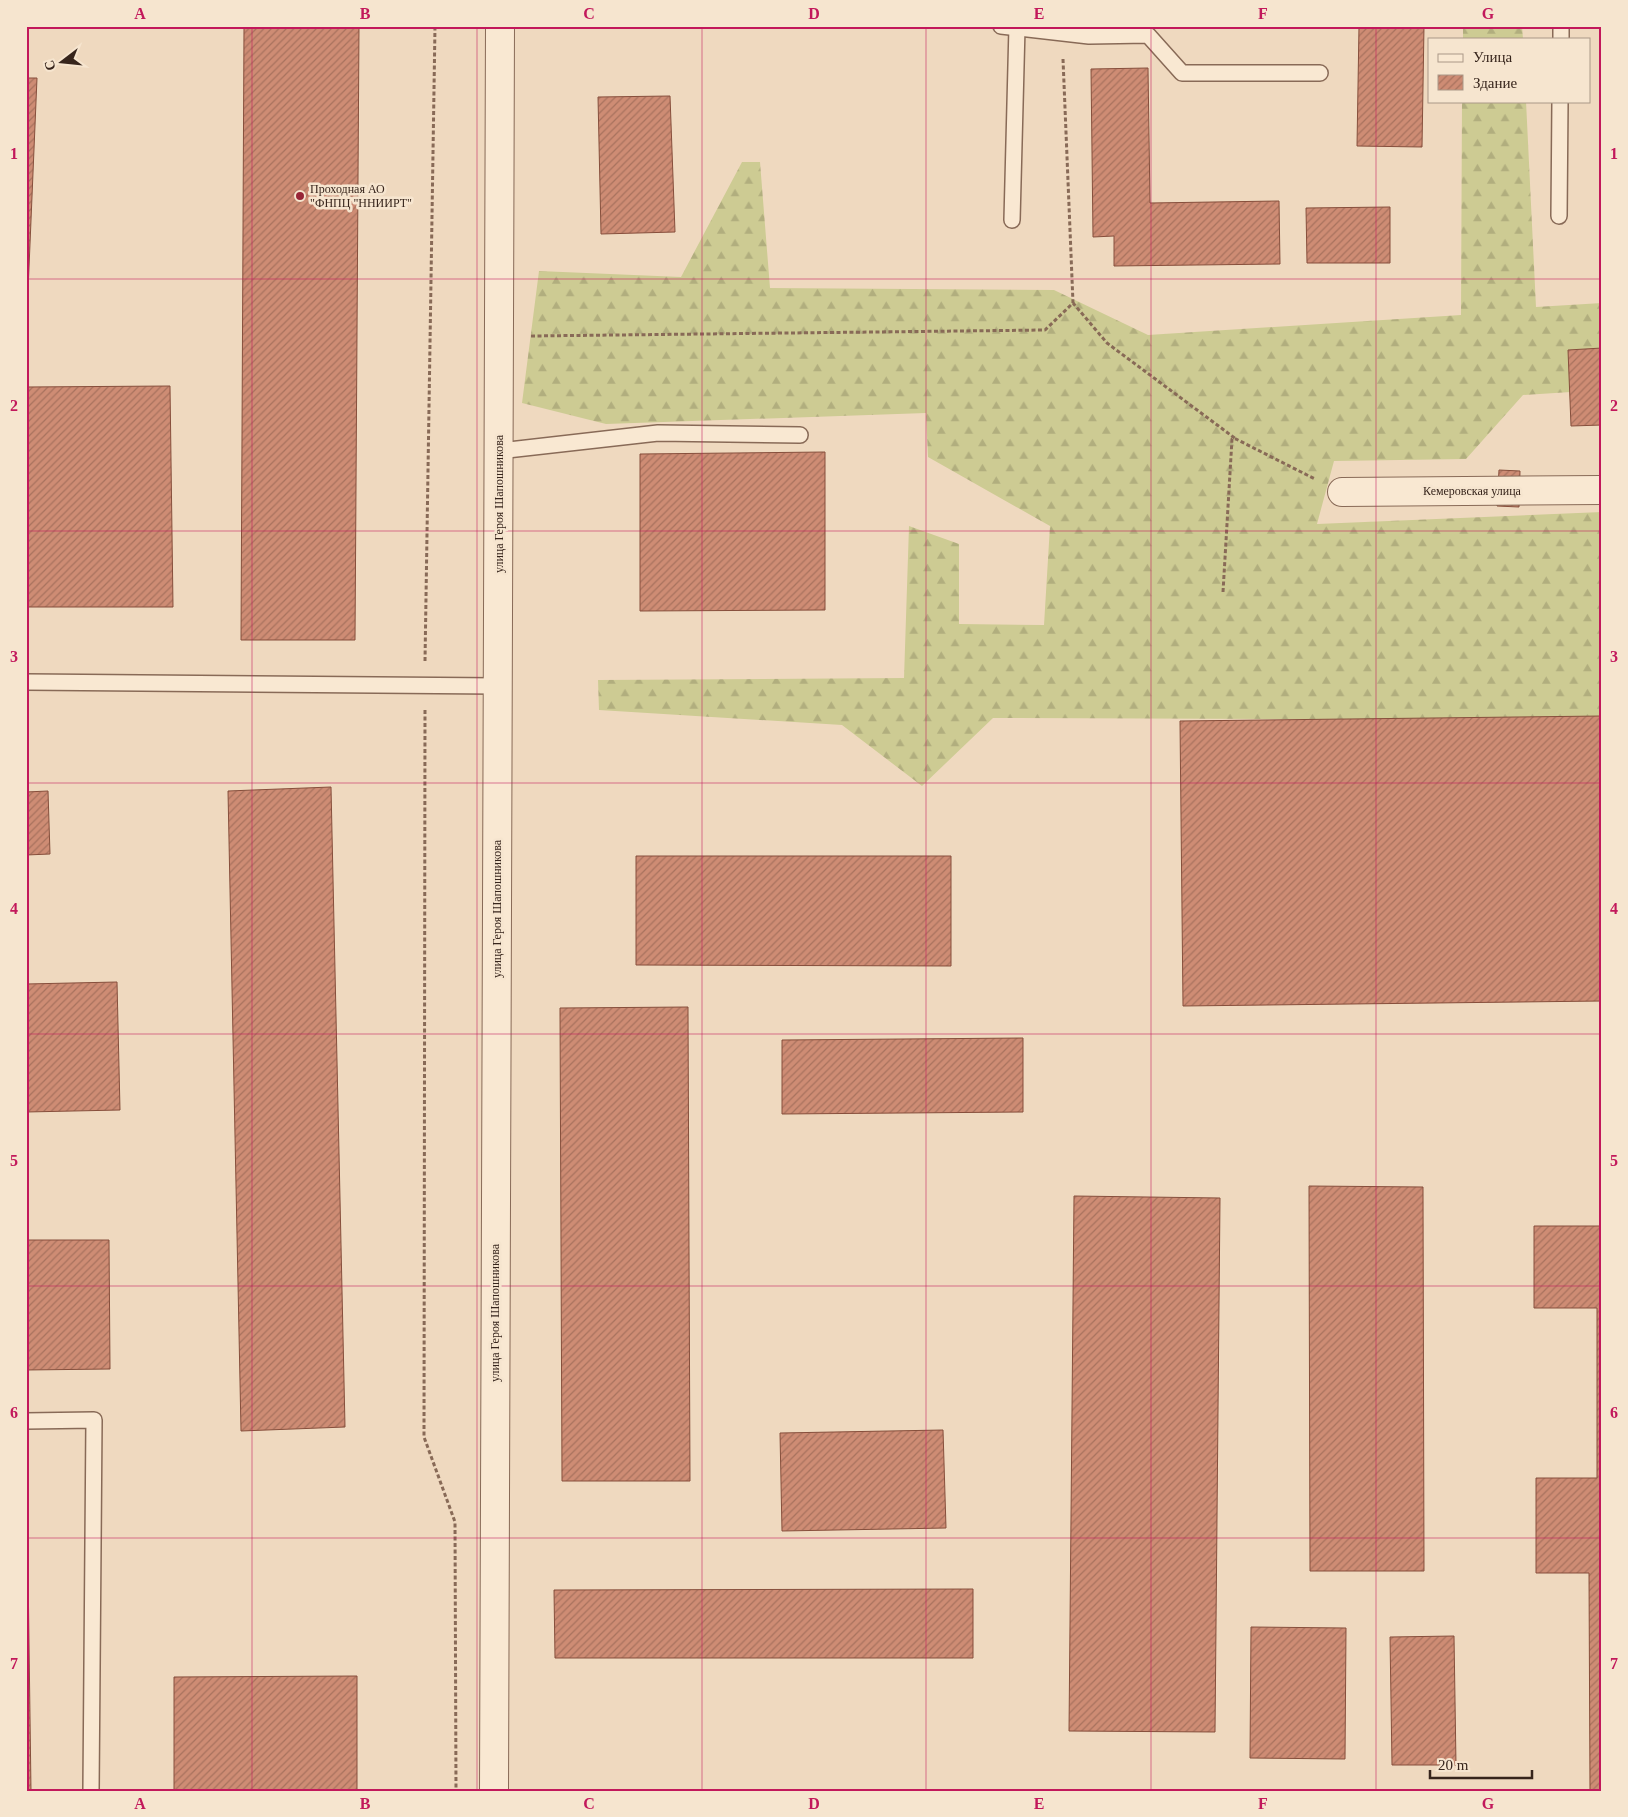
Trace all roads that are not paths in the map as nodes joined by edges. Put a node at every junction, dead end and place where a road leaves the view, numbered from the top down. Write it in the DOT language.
graph roads {
  1 [pos="500,26"];
  2 [pos="1001,26"];
  3 [pos="1017,27"];
  4 [pos="1320,73"];
  5 [pos="1560,102"];
  6 [pos="1559,216"];
  7 [pos="1012,220"];
  8 [pos="800,434"];
  9 [pos="499,451"];
  10 [pos="1602,490"];
  11 [pos="1342,492"];
  12 [pos="26,682"];
  13 [pos="498,686"];
  14 [pos="26,1421"];
  15 [pos="92,1791"];
  16 [pos="494,1791"];
  1 -- 9 [label="street, улица Героя Шапошникова"];
  2 -- 3 [label="lane"];
  3 -- 4 [label="lane"];
  3 -- 7 [label="lane"];
  5 -- 6 [label="lane"];
  8 -- 9 [label="lane"];
  9 -- 13 [label="street, улица Героя Шапошникова"];
  10 -- 11 [label="street, Кемеровская улица"];
  12 -- 13 [label="lane"];
  13 -- 16 [label="street, улица Героя Шапошникова"];
  14 -- 15 [label="lane"];
}
